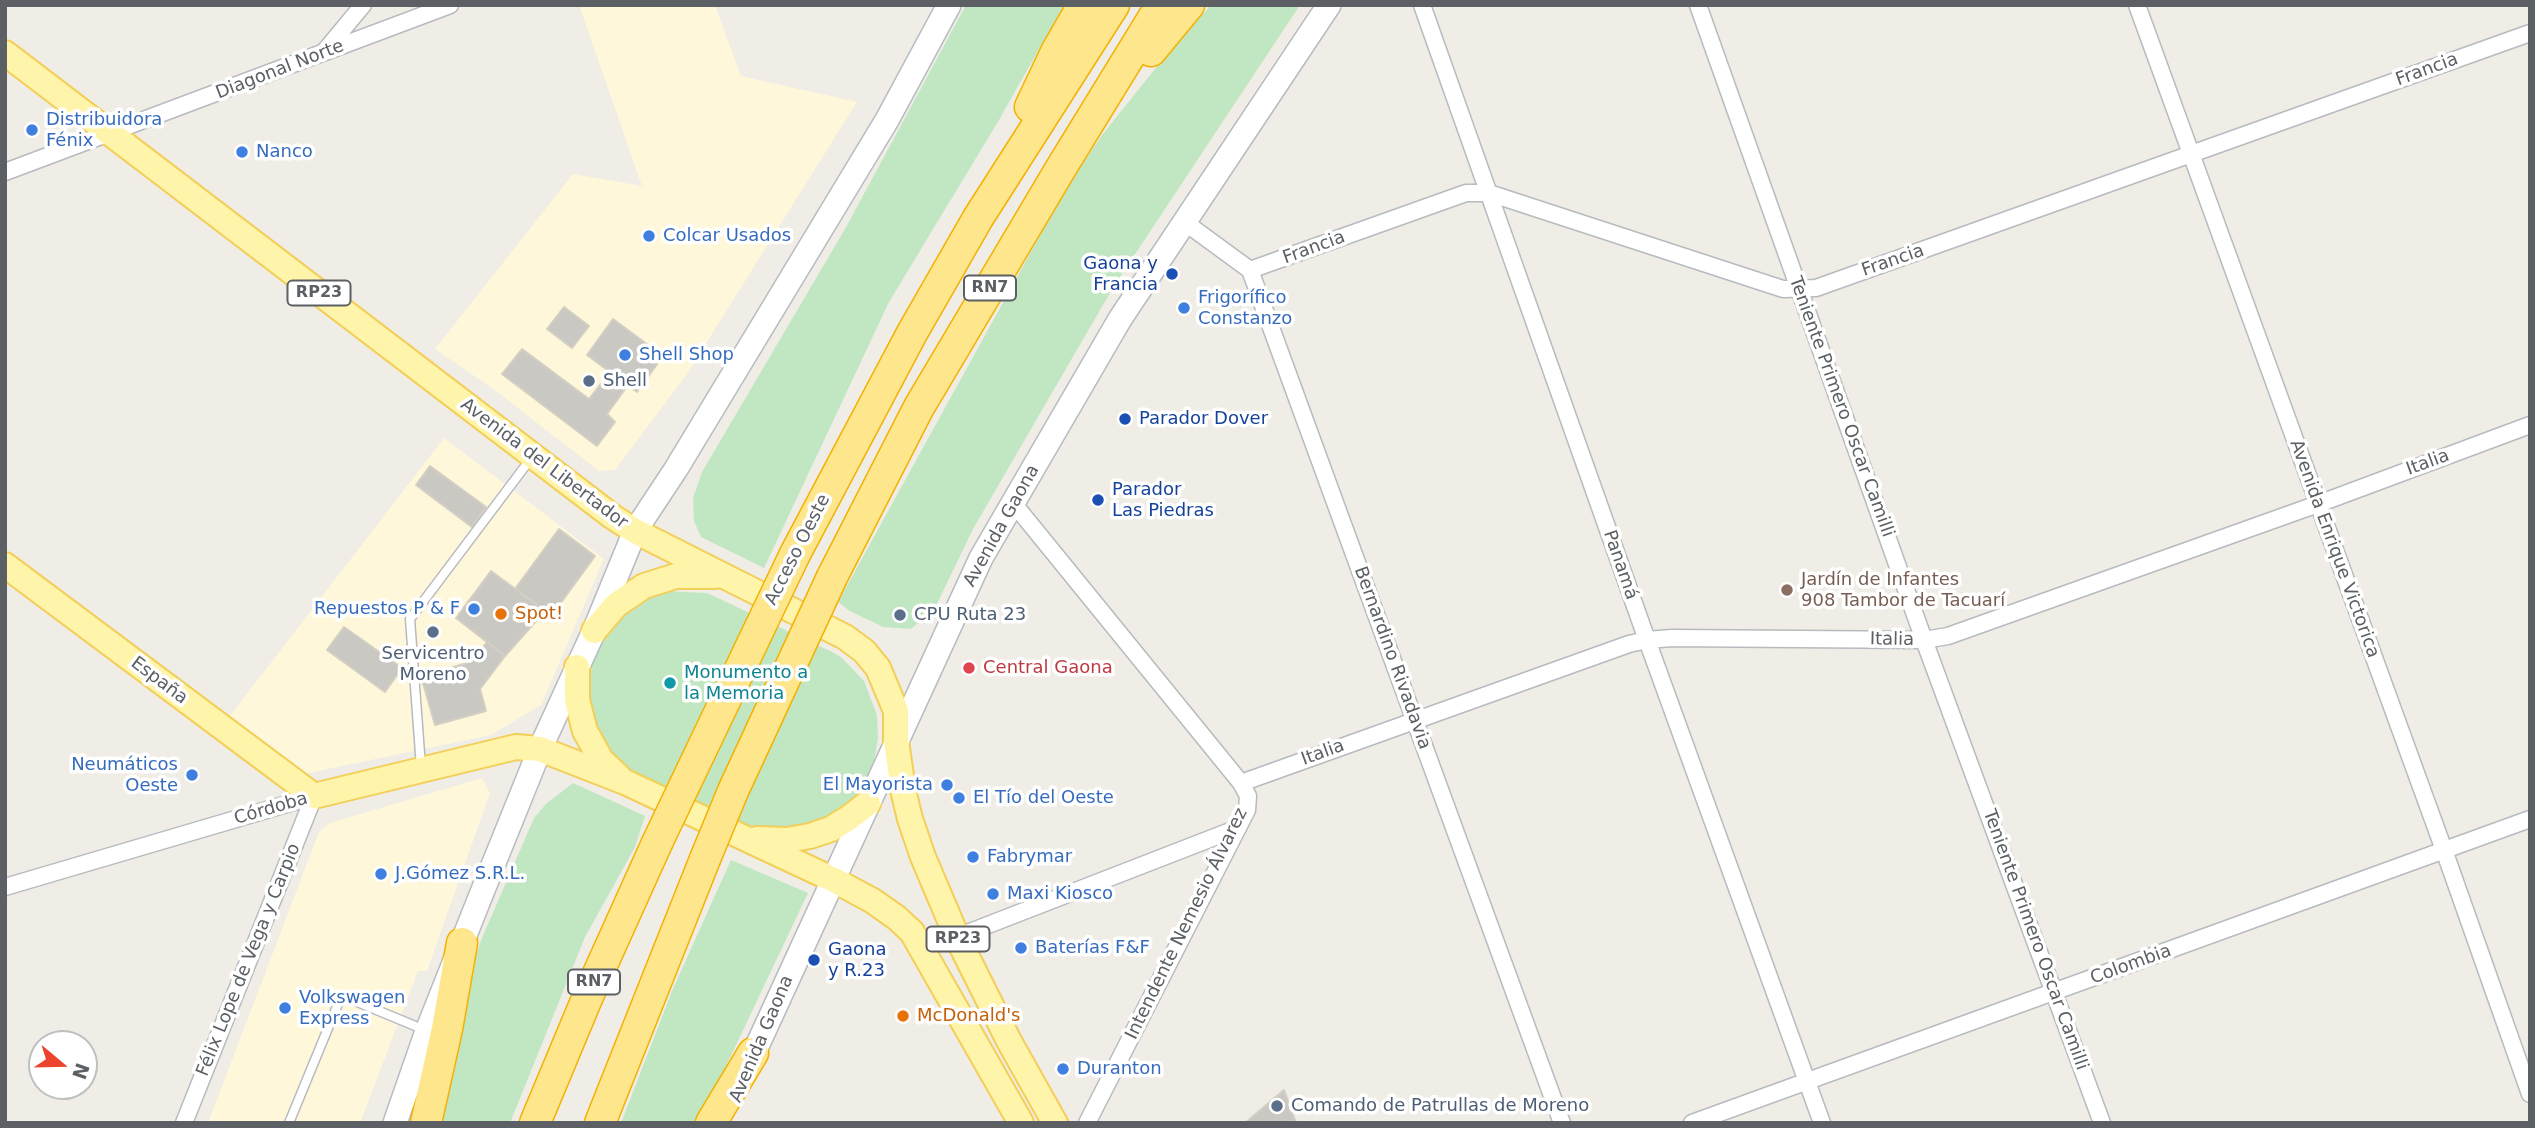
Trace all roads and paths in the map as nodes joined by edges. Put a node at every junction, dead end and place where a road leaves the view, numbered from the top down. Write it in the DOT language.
graph roads {
  1 [pos="363,5"];
  2 [pos="450,5"];
  3 [pos="949,5"];
  4 [pos="1083,5"];
  5 [pos="1114,5"];
  6 [pos="1161,5"];
  7 [pos="1189,5"];
  8 [pos="1329,5"];
  9 [pos="1423,5"];
  10 [pos="1698,5"];
  11 [pos="2137,5"];
  12 [pos="2530,33"];
  13 [pos="5,53"];
  14 [pos="322,54"];
  15 [pos="110,134"];
  16 [pos="2192,155"];
  17 [pos="1061,168"];
  18 [pos="5,172"];
  19 [pos="1489,193"];
  20 [pos="978,218"];
  21 [pos="1184,221"];
  22 [pos="1251,271"];
  23 [pos="1799,290"];
  24 [pos="2530,425"];
  25 [pos="533,456"];
  26 [pos="1014,504"];
  27 [pos="2318,504"];
  28 [pos="635,531"];
  29 [pos="5,565"];
  30 [pos="726,578"];
  31 [pos="594,631"];
  32 [pos="1647,640"];
  33 [pos="1924,640"];
  34 [pos="577,667"];
  35 [pos="1414,721"];
  36 [pos="896,741"];
  37 [pos="540,749"];
  38 [pos="421,770"];
  39 [pos="625,782"];
  40 [pos="1241,783"];
  41 [pos="313,796"];
  42 [pos="868,803"];
  43 [pos="2530,819"];
  44 [pos="1238,828"];
  45 [pos="742,836"];
  46 [pos="2444,850"];
  47 [pos="834,880"];
  48 [pos="5,887"];
  49 [pos="957,937"];
  50 [pos="462,943"];
  51 [pos="2055,992"];
  52 [pos="427,1031"];
  53 [pos="753,1053"];
  54 [pos="1807,1082"];
  55 [pos="2530,1094"];
  56 [pos="184,1123"];
  57 [pos="289,1123"];
  58 [pos="396,1123"];
  59 [pos="426,1123"];
  60 [pos="535,1123"];
  61 [pos="600,1123"];
  62 [pos="711,1123"];
  63 [pos="727,1123"];
  64 [pos="1021,1123"];
  65 [pos="1055,1123"];
  66 [pos="1087,1123"];
  67 [pos="1562,1123"];
  68 [pos="1692,1123"];
  69 [pos="1822,1123"];
  70 [pos="2102,1123"];
  1 -- 14 [label="street"];
  2 -- 14 [label="street, Diagonal Norte"];
  3 -- 28 [label="main road"];
  4 -- 20 [label="highway"];
  5 -- 20 [label="highway, Acceso Oeste / RN7"];
  6 -- 17 [label="highway, RN7"];
  7 -- 17 [label="highway"];
  8 -- 21 [label="main road, Avenida Gaona"];
  9 -- 19 [label="street, Panamá"];
  10 -- 23 [label="street, Teniente Primero Oscar Camilli"];
  11 -- 16 [label="street, Avenida Enrique Victorica"];
  12 -- 16 [label="street, Francia"];
  13 -- 15 [label="main road, Avenida del Libertador / RP23"];
  14 -- 15 [label="street, Diagonal Norte"];
  15 -- 18 [label="street, Diagonal Norte"];
  15 -- 25 [label="main road, Avenida del Libertador / RP23"];
  16 -- 23 [label="street, Francia"];
  16 -- 27 [label="street, Avenida Enrique Victorica"];
  17 -- 61 [label="highway, RN7, bridge"];
  19 -- 22 [label="street, Francia"];
  19 -- 23 [label="street, Francia"];
  19 -- 32 [label="street, Panamá"];
  20 -- 60 [label="highway, Acceso Oeste / RN7, bridge"];
  21 -- 22 [label="street"];
  21 -- 26 [label="main road, Avenida Gaona"];
  22 -- 35 [label="street, Bernardino Rivadavia"];
  23 -- 33 [label="street, Teniente Primero Oscar Camilli"];
  24 -- 27 [label="street, Italia"];
  25 -- 28 [label="main road, Avenida del Libertador / RP23"];
  25 -- 38 [label="lane"];
  26 -- 36 [label="main road, Avenida Gaona"];
  26 -- 40 [label="street, Intendente Nemesio Álvarez"];
  27 -- 33 [label="street, Italia"];
  27 -- 46 [label="street, Avenida Enrique Victorica"];
  28 -- 30 [label="main road, Avenida del Libertador / RP23"];
  28 -- 31 [label="main road"];
  29 -- 41 [label="main road, España"];
  30 -- 31 [label="main road"];
  30 -- 36 [label="main road, Avenida del Libertador / RP23"];
  31 -- 34 [label="main road"];
  32 -- 33 [label="street, Italia"];
  32 -- 35 [label="street, Italia"];
  32 -- 54 [label="street, Panamá"];
  33 -- 51 [label="street, Teniente Primero Oscar Camilli"];
  34 -- 37 [label="main road"];
  34 -- 39 [label="main road"];
  35 -- 40 [label="street, Italia"];
  35 -- 67 [label="street, Bernardino Rivadavia"];
  36 -- 42 [label="main road, Avenida Gaona"];
  36 -- 49 [label="main road, Avenida del Libertador / RP23"];
  37 -- 38 [label="main road, Córdoba / RP23"];
  37 -- 39 [label="main road, RP23"];
  37 -- 50 [label="main road"];
  38 -- 41 [label="main road, Córdoba / RP23"];
  39 -- 45 [label="main road, RP23"];
  40 -- 44 [label="street, Intendente Nemesio Álvarez"];
  41 -- 48 [label="street, Córdoba"];
  41 -- 56 [label="street, Félix Lope de Vega y Carpio"];
  42 -- 45 [label="main road"];
  42 -- 47 [label="main road, Avenida Gaona"];
  43 -- 46 [label="street, Colombia"];
  44 -- 49 [label="street"];
  44 -- 66 [label="street, Intendente Nemesio Álvarez"];
  45 -- 47 [label="main road, RP23"];
  46 -- 51 [label="street, Colombia"];
  46 -- 55 [label="street, Avenida Enrique Victorica"];
  47 -- 53 [label="main road, Avenida Gaona"];
  47 -- 64 [label="main road, RP23"];
  49 -- 65 [label="main road, Avenida del Libertador / RP23"];
  50 -- 52 [label="main road"];
  50 -- 59 [label="highway"];
  51 -- 54 [label="street, Colombia"];
  51 -- 70 [label="street, Teniente Primero Oscar Camilli"];
  52 -- 57 [label="lane"];
  52 -- 58 [label="main road"];
  53 -- 62 [label="highway"];
  53 -- 63 [label="main road, Avenida Gaona"];
  54 -- 68 [label="street, Colombia"];
  54 -- 69 [label="street, Panamá"];
}
